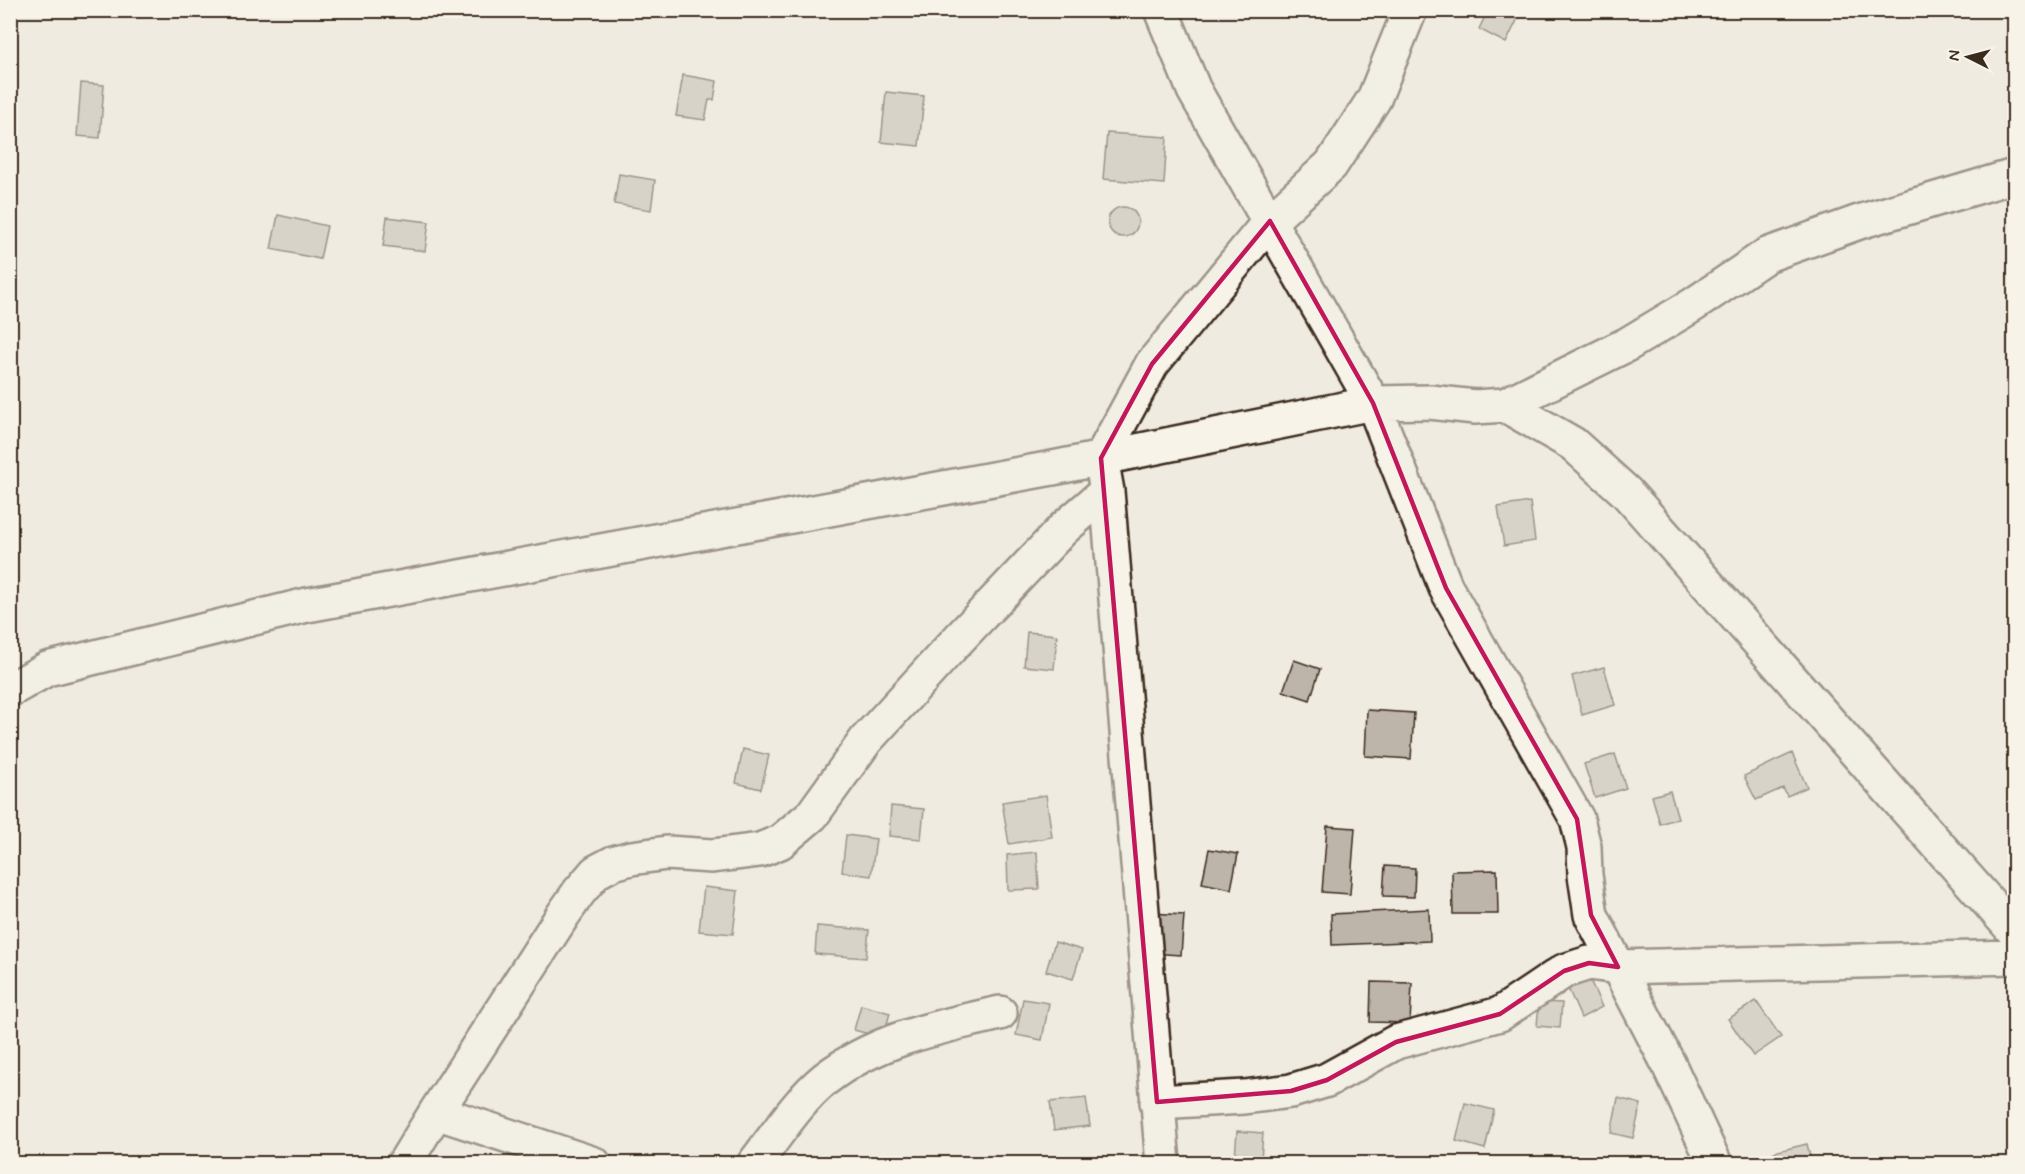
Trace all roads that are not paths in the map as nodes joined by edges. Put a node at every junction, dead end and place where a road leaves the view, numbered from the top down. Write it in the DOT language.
graph roads {
  1 [pos="1161,10"];
  2 [pos="1410,10"];
  3 [pos="2014,176"];
  4 [pos="1270,221"];
  5 [pos="1373,403"];
  6 [pos="1505,405"];
  7 [pos="1101,458"];
  8 [pos="1107,491"];
  9 [pos="10,690"];
  10 [pos="2014,931"];
  11 [pos="2014,957"];
  12 [pos="1618,968"];
  13 [pos="1000,1013"];
  14 [pos="1157,1102"];
  15 [pos="436,1112"];
  16 [pos="405,1164"];
  17 [pos="594,1164"];
  18 [pos="754,1164"];
  19 [pos="1163,1164"];
  20 [pos="1715,1164"];
  1 -- 4 [label="street"];
  2 -- 4 [label="street"];
  3 -- 6 [label="street"];
  4 -- 5 [label="street"];
  4 -- 7 [label="street"];
  5 -- 6 [label="street"];
  5 -- 7 [label="street"];
  5 -- 12 [label="street"];
  6 -- 10 [label="street"];
  7 -- 8 [label="street"];
  7 -- 9 [label="street"];
  8 -- 14 [label="street"];
  8 -- 15 [label="street"];
  11 -- 12 [label="street"];
  12 -- 14 [label="street"];
  12 -- 20 [label="street"];
  13 -- 18 [label="street"];
  14 -- 19 [label="street"];
  15 -- 16 [label="street"];
  15 -- 17 [label="street"];
}
